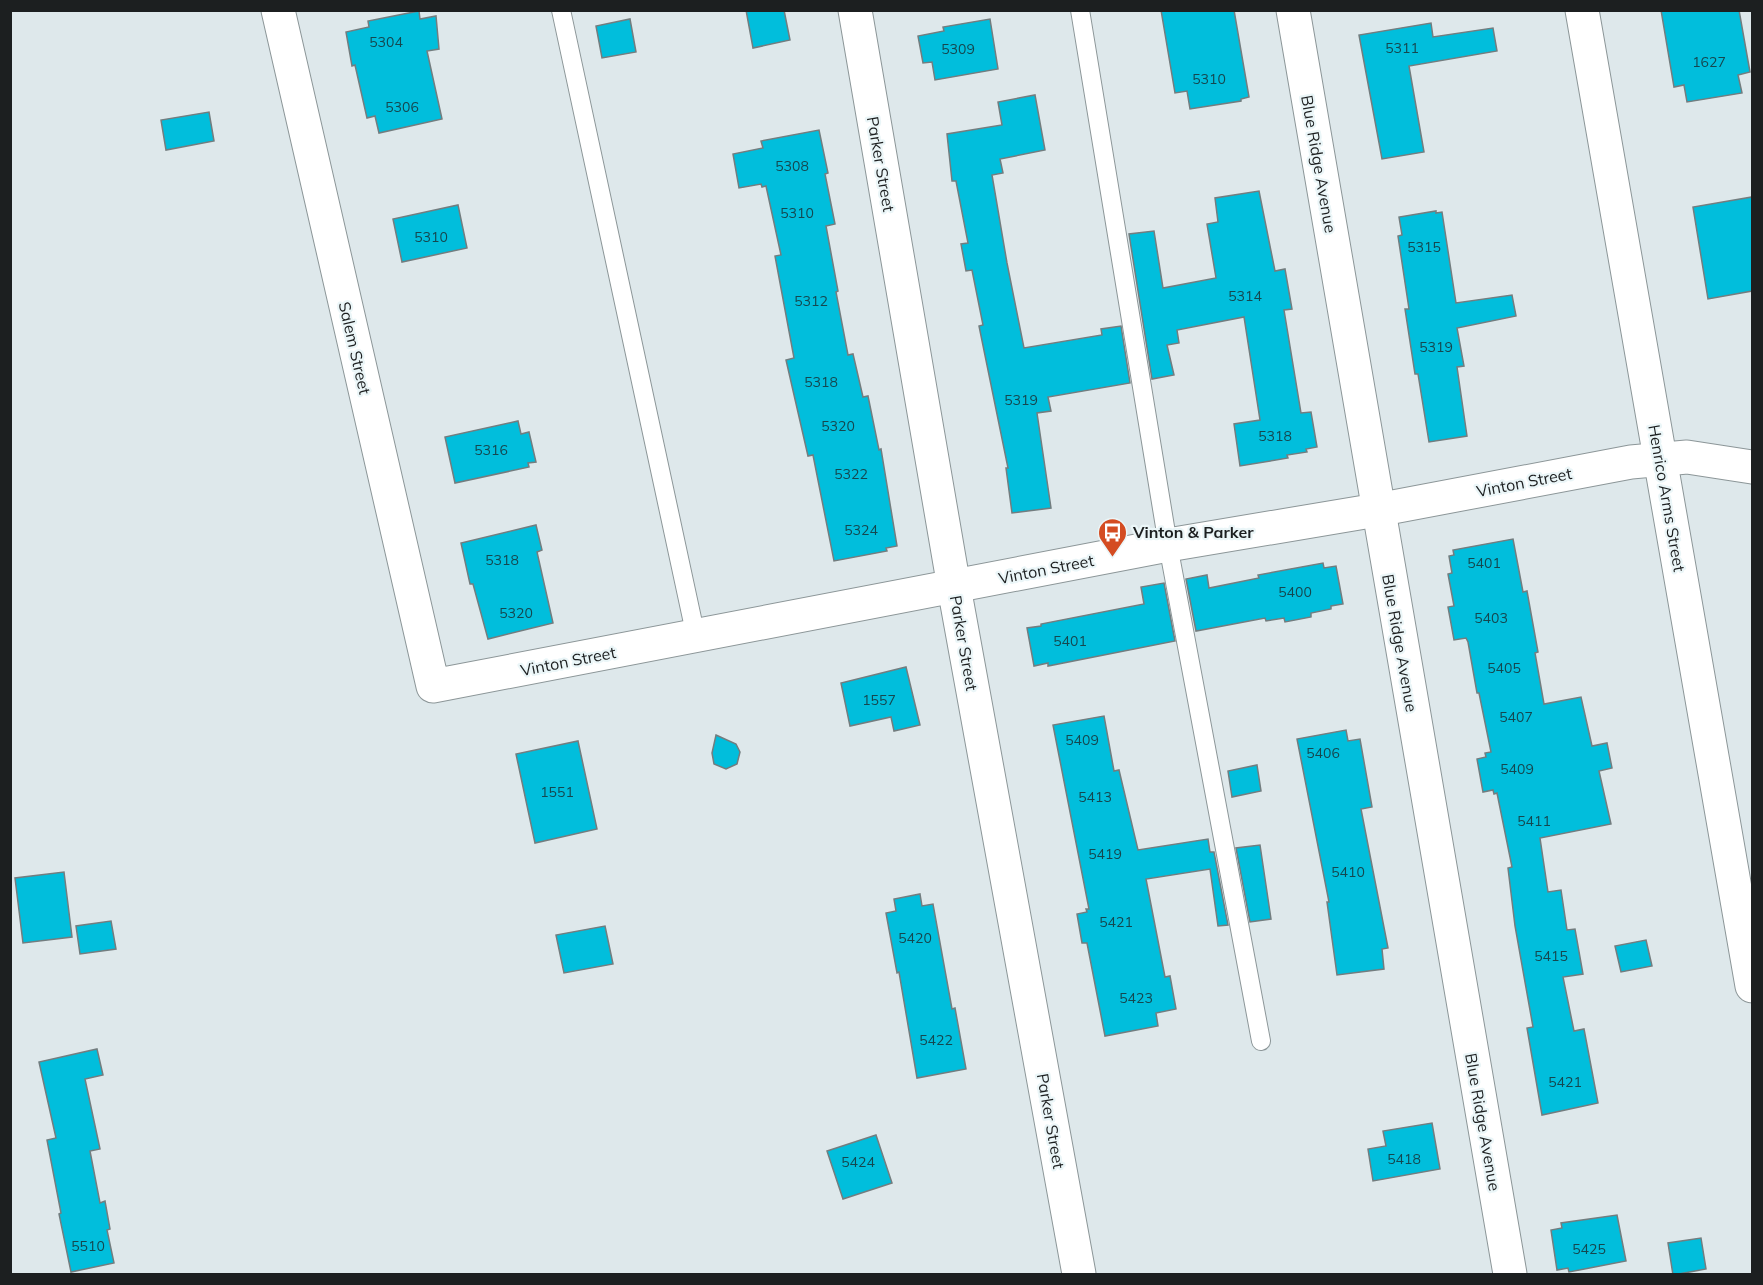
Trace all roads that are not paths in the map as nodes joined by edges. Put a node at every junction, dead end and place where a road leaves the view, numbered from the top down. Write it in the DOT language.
graph roads {
  1 [pos="278,10"];
  2 [pos="561,10"];
  3 [pos="855,10"];
  4 [pos="1080,10"];
  5 [pos="1293,10"];
  6 [pos="1582,10"];
  7 [pos="1660,459"];
  8 [pos="1752,467"];
  9 [pos="1377,510"];
  10 [pos="1168,545"];
  11 [pos="954,587"];
  12 [pos="696,637"];
  13 [pos="433,686"];
  14 [pos="1752,986"];
  15 [pos="1261,1041"];
  16 [pos="1080,1275"];
  17 [pos="1510,1275"];
  1 -- 13 [label="street, Salem Street"];
  2 -- 12 [label="lane"];
  3 -- 11 [label="street, Parker Street"];
  4 -- 10 [label="lane"];
  5 -- 9 [label="street, Blue Ridge Avenue"];
  6 -- 7 [label="street, Henrico Arms Street"];
  7 -- 8 [label="street, Vinton Street"];
  7 -- 9 [label="street, Vinton Street"];
  7 -- 14 [label="street, Henrico Arms Street"];
  9 -- 10 [label="street, Vinton Street"];
  9 -- 17 [label="street, Blue Ridge Avenue"];
  10 -- 11 [label="street, Vinton Street"];
  10 -- 15 [label="lane"];
  11 -- 12 [label="street, Vinton Street"];
  11 -- 16 [label="street, Parker Street"];
  12 -- 13 [label="street, Vinton Street"];
}
